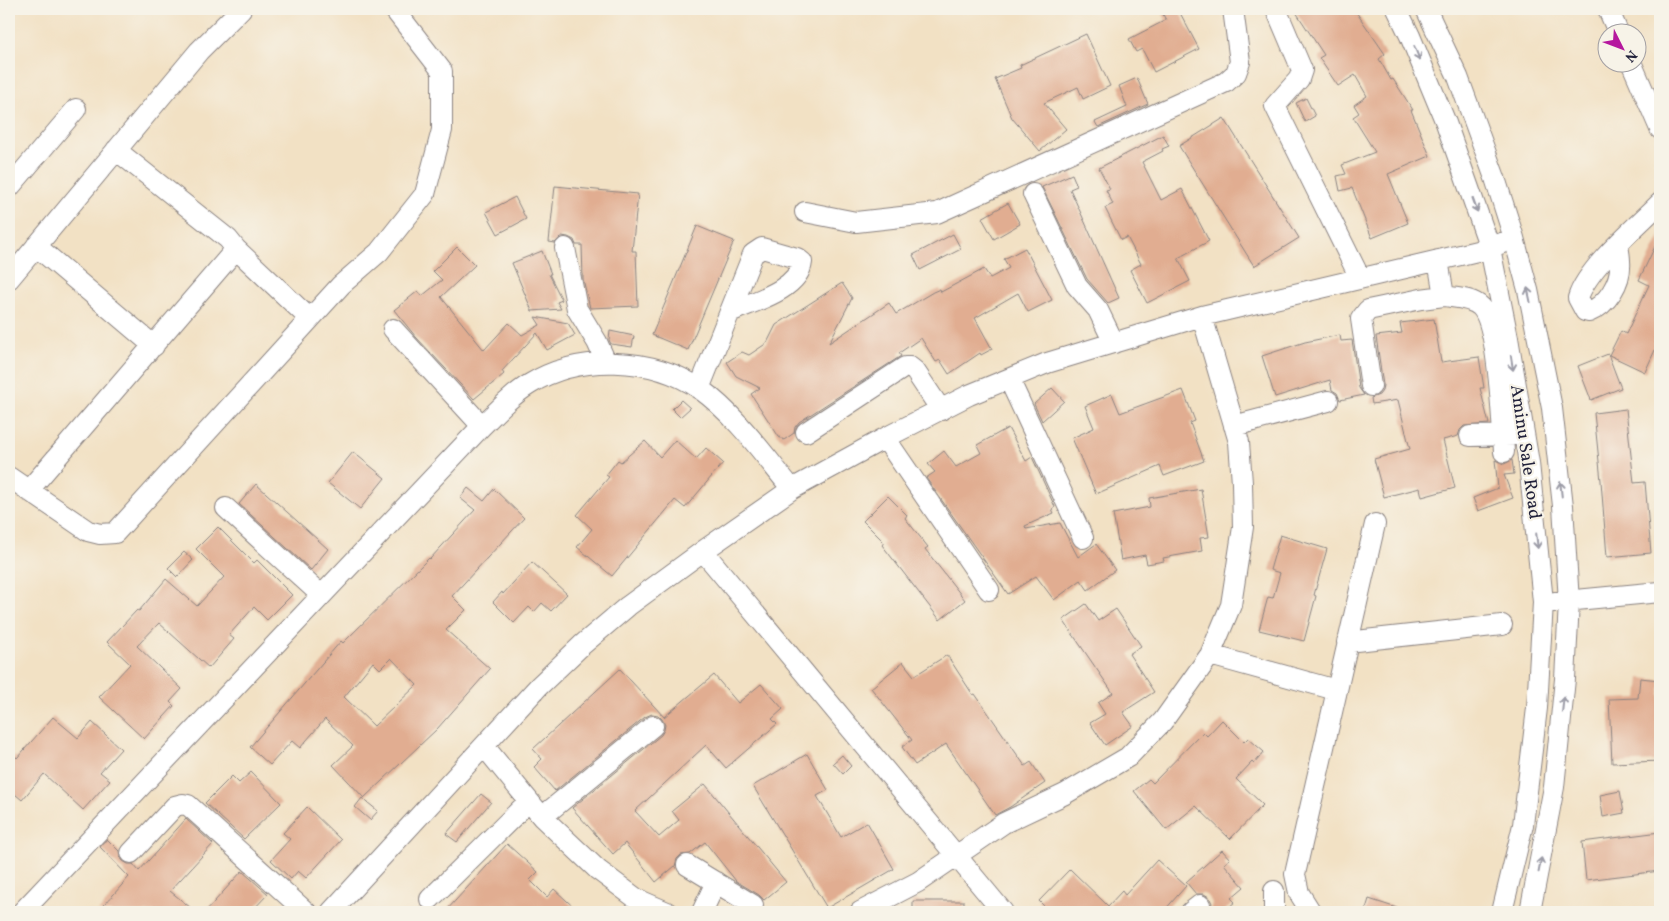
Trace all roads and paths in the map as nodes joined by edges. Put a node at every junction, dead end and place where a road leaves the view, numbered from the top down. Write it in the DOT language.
graph roads {
  1 [pos="241,9"];
  2 [pos="394,9"];
  3 [pos="1233,9"];
  4 [pos="1276,9"];
  5 [pos="1397,9"];
  6 [pos="1426,9"];
  7 [pos="1608,9"];
  8 [pos="1614,22"];
  9 [pos="1635,72"];
  10 [pos="76,109"];
  11 [pos="1660,129"];
  12 [pos="116,150"];
  13 [pos="9,188"];
  14 [pos="1032,194"];
  15 [pos="1660,203"];
  16 [pos="805,212"];
  17 [pos="1514,238"];
  18 [pos="36,246"];
  19 [pos="1618,246"];
  20 [pos="565,248"];
  21 [pos="1490,248"];
  22 [pos="236,249"];
  23 [pos="1438,260"];
  24 [pos="1360,278"];
  25 [pos="9,279"];
  26 [pos="1444,296"];
  27 [pos="730,312"];
  28 [pos="1202,316"];
  29 [pos="310,319"];
  30 [pos="392,329"];
  31 [pos="1114,343"];
  32 [pos="154,346"];
  33 [pos="606,362"];
  34 [pos="1009,379"];
  35 [pos="1371,386"];
  36 [pos="699,389"];
  37 [pos="1328,401"];
  38 [pos="941,410"];
  39 [pos="482,426"];
  40 [pos="1234,426"];
  41 [pos="806,432"];
  42 [pos="1524,435"];
  43 [pos="1470,436"];
  44 [pos="885,438"];
  45 [pos="1503,443"];
  46 [pos="9,476"];
  47 [pos="792,490"];
  48 [pos="28,491"];
  49 [pos="226,508"];
  50 [pos="1375,524"];
  51 [pos="1083,538"];
  52 [pos="703,551"];
  53 [pos="989,590"];
  54 [pos="1660,592"];
  55 [pos="321,595"];
  56 [pos="1543,602"];
  57 [pos="1569,602"];
  58 [pos="1502,625"];
  59 [pos="1347,642"];
  60 [pos="1210,655"];
  61 [pos="1336,690"];
  62 [pos="653,726"];
  63 [pos="484,746"];
  64 [pos="529,801"];
  65 [pos="542,817"];
  66 [pos="131,853"];
  67 [pos="957,855"];
  68 [pos="687,865"];
  69 [pos="716,882"];
  70 [pos="1274,891"];
  71 [pos="430,899"];
  72 [pos="752,905"];
  73 [pos="22,912"];
  74 [pos="306,912"];
  75 [pos="331,912"];
  76 [pos="667,912"];
  77 [pos="702,912"];
  78 [pos="860,912"];
  79 [pos="1004,912"];
  80 [pos="1274,912"];
  81 [pos="1310,912"];
  82 [pos="1502,912"];
  83 [pos="1530,912"];
  1 -- 12 [label="street"];
  2 -- 29 [label="street"];
  3 -- 16 [label="street"];
  4 -- 24 [label="street"];
  5 -- 21 [label="street, Aminu Sale Road, one-way"];
  6 -- 17 [label="street, Aminu Sale Road"];
  7 -- 8 [label="street"];
  9 -- 11 [label="street"];
  10 -- 13 [label="street"];
  12 -- 18 [label="street"];
  12 -- 22 [label="street"];
  14 -- 31 [label="street"];
  15 -- 19 [label="street"];
  17 -- 21 [label="street"];
  57 -- 17 [label="street, Aminu Sale Road, one-way"];
  18 -- 25 [label="street"];
  18 -- 32 [label="street"];
  20 -- 33 [label="street"];
  21 -- 23 [label="street"];
  21 -- 42 [label="street, Aminu Sale Road, one-way"];
  22 -- 29 [label="street"];
  22 -- 32 [label="street"];
  23 -- 24 [label="street"];
  23 -- 26 [label="street"];
  24 -- 28 [label="street"];
  26 -- 35 [label="street"];
  26 -- 45 [label="street"];
  27 -- 36 [label="street"];
  28 -- 31 [label="street"];
  28 -- 40 [label="street"];
  29 -- 48 [label="street"];
  30 -- 39 [label="street"];
  31 -- 34 [label="street"];
  32 -- 48 [label="street"];
  33 -- 36 [label="street"];
  33 -- 39 [label="street"];
  34 -- 38 [label="street"];
  34 -- 51 [label="street"];
  36 -- 47 [label="street"];
  37 -- 40 [label="street"];
  38 -- 41 [label="street"];
  38 -- 44 [label="street"];
  39 -- 55 [label="street"];
  40 -- 60 [label="street"];
  42 -- 45 [label="street"];
  42 -- 56 [label="street, Aminu Sale Road, one-way"];
  43 -- 45 [label="street"];
  44 -- 47 [label="street"];
  44 -- 53 [label="street"];
  46 -- 48 [label="street"];
  47 -- 52 [label="street"];
  49 -- 55 [label="street"];
  50 -- 59 [label="street"];
  52 -- 63 [label="street"];
  52 -- 67 [label="street"];
  54 -- 57 [label="street"];
  55 -- 73 [label="street"];
  56 -- 57 [label="street"];
  56 -- 82 [label="street, Aminu Sale Road"];
  83 -- 57 [label="street, Aminu Sale Road, one-way"];
  58 -- 59 [label="street"];
  59 -- 61 [label="street"];
  60 -- 61 [label="street"];
  60 -- 67 [label="street"];
  61 -- 81 [label="street"];
  62 -- 65 [label="street"];
  63 -- 64 [label="street"];
  63 -- 75 [label="street"];
  64 -- 65 [label="street"];
  64 -- 71 [label="street"];
  65 -- 76 [label="street"];
  66 -- 74 [label="street"];
  67 -- 78 [label="street"];
  67 -- 79 [label="street"];
  68 -- 69 [label="street"];
  69 -- 72 [label="street"];
  69 -- 77 [label="street"];
  70 -- 80 [label="street"];
}
